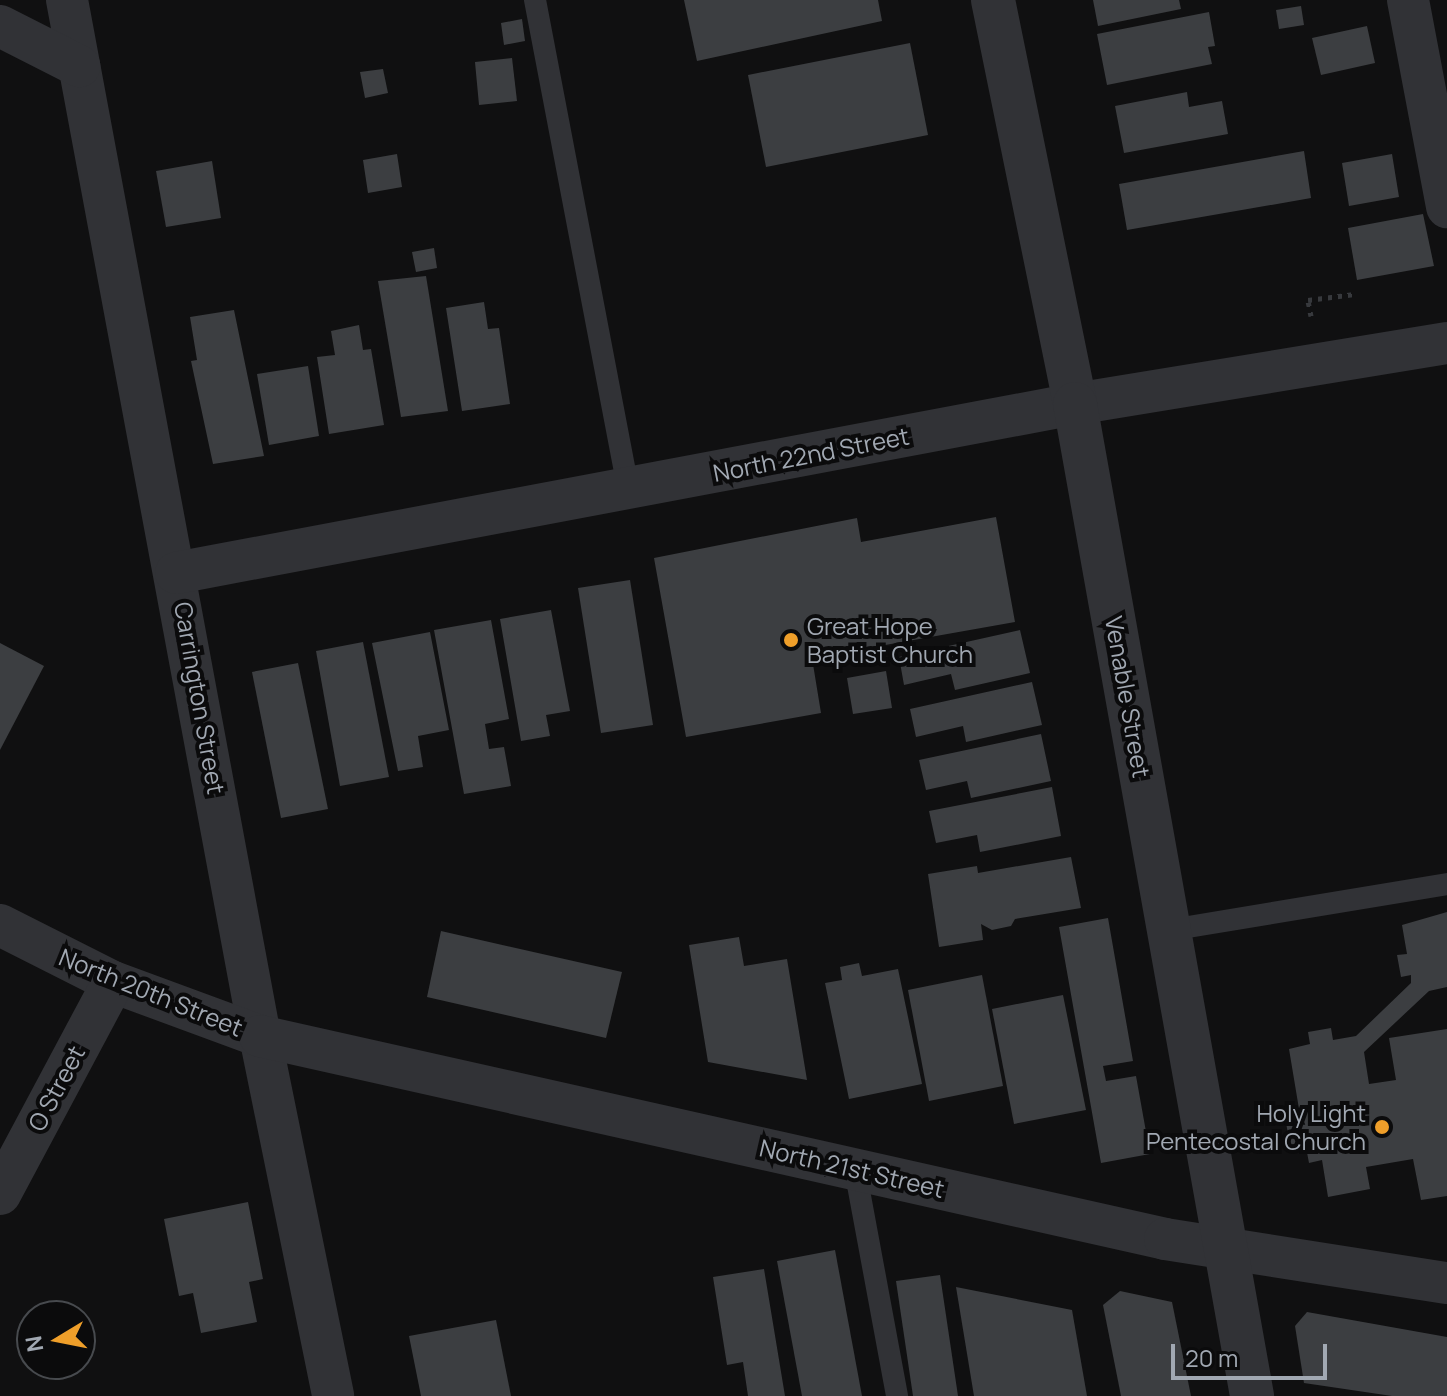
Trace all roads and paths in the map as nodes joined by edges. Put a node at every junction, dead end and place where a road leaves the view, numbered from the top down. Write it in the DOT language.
graph roads {
  1 [pos="67,0"];
  2 [pos="535,0"];
  3 [pos="993,0"];
  4 [pos="1408,0"];
  5 [pos="0,26"];
  6 [pos="79,66"];
  7 [pos="1439,119"];
  8 [pos="1447,207"];
  9 [pos="1355,294"];
  10 [pos="1308,300"];
  11 [pos="1447,343"];
  12 [pos="1075,404"];
  13 [pos="628,488"];
  14 [pos="176,573"];
  15 [pos="1447,884"];
  16 [pos="0,925"];
  17 [pos="1170,930"];
  18 [pos="113,982"];
  19 [pos="260,1036"];
  20 [pos="855,1169"];
  21 [pos="0,1194"];
  22 [pos="1227,1251"];
  23 [pos="1447,1283"];
  24 [pos="333,1396"];
  25 [pos="897,1396"];
  26 [pos="1252,1396"];
  1 -- 6 [label="street, Carrington Street"];
  2 -- 13 [label="lane"];
  3 -- 12 [label="street, Venable Street"];
  4 -- 7 [label="street"];
  5 -- 6 [label="street"];
  6 -- 14 [label="street, Carrington Street"];
  7 -- 8 [label="street"];
  9 -- 10 [label="path"];
  11 -- 12 [label="street, North 22nd Street"];
  12 -- 13 [label="street, North 22nd Street"];
  12 -- 17 [label="street, Venable Street"];
  13 -- 14 [label="street, North 22nd Street"];
  14 -- 19 [label="street, Carrington Street"];
  15 -- 17 [label="lane"];
  16 -- 18 [label="street, North 20th Street"];
  17 -- 22 [label="street, Venable Street"];
  18 -- 19 [label="street, North 20th Street"];
  18 -- 21 [label="street, O Street"];
  19 -- 20 [label="street, North 21st Street"];
  19 -- 24 [label="street, Carrington Street"];
  20 -- 22 [label="street, North 21st Street"];
  20 -- 25 [label="lane"];
  22 -- 23 [label="street, North 21st Street"];
  22 -- 26 [label="street, Venable Street"];
}
